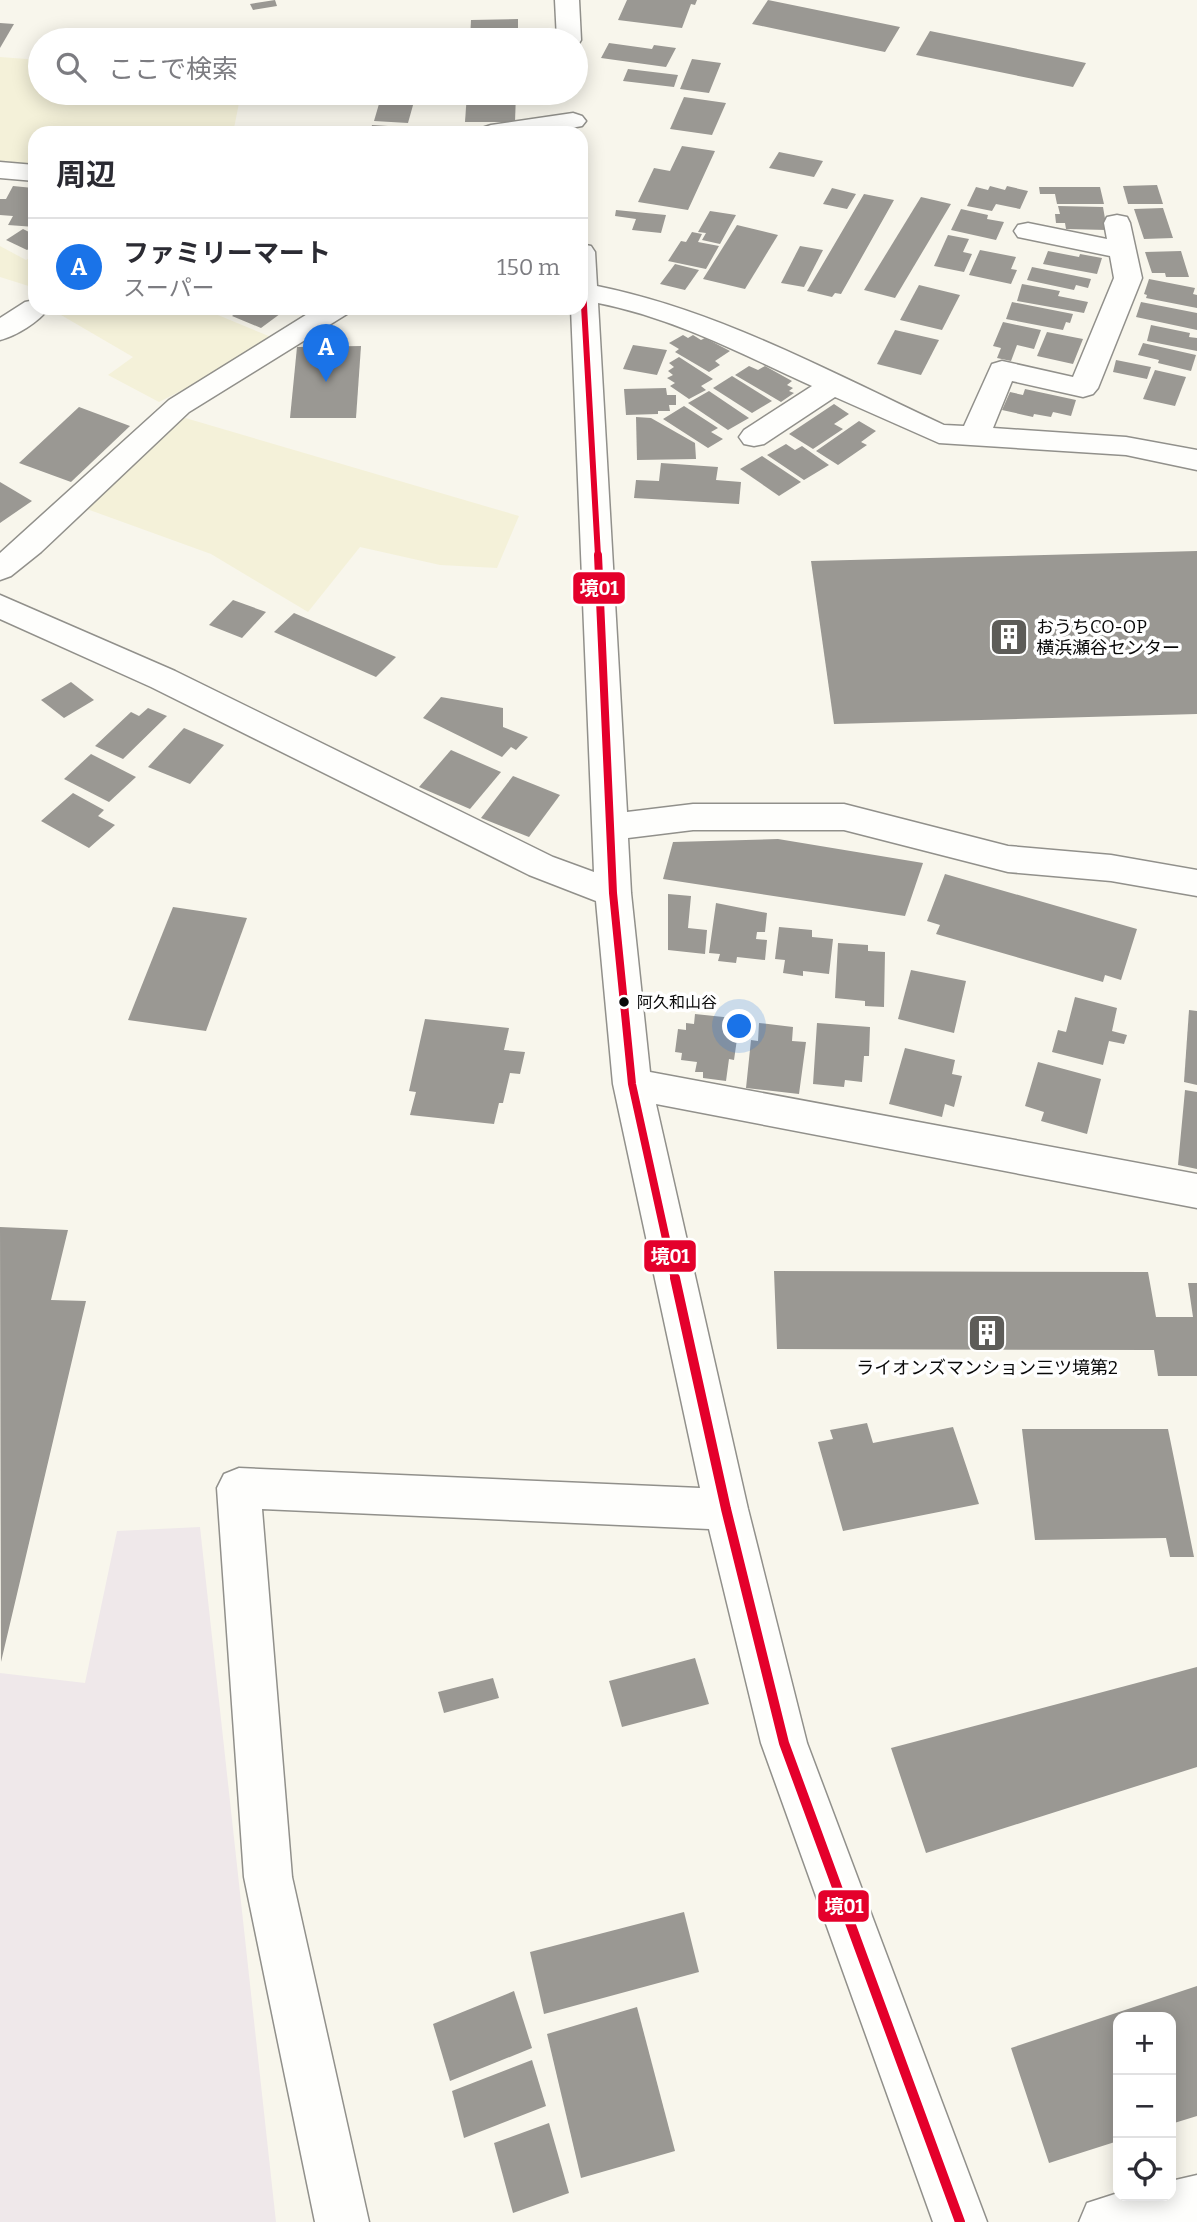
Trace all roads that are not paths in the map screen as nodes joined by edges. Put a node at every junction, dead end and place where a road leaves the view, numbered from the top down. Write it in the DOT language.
graph roads {
  1 [pos="567,0"];
  2 [pos="568,28"];
  3 [pos="572,105"];
  4 [pos="573,126"];
  5 [pos="0,170"];
  6 [pos="28,172"];
  7 [pos="1028,231"];
  8 [pos="588,293"];
  9 [pos="28,313"];
  10 [pos="326,315"];
  11 [pos="584,315"];
  12 [pos="0,331"];
  13 [pos="834,385"];
  14 [pos="754,438"];
  15 [pos="974,438"];
  16 [pos="1197,460"];
  17 [pos="0,569"];
  18 [pos="0,606"];
  19 [pos="611,827"];
  20 [pos="1197,883"];
  21 [pos="613,893"];
  22 [pos="632,1084"];
  23 [pos="1197,1191"];
  24 [pos="726,1509"];
  25 [pos="1197,2201"];
  26 [pos="342,2222"];
  27 [pos="960,2222"];
  28 [pos="1107,2222"];
  1 -- 2 [label="street"];
  3 -- 4 [label="street"];
  5 -- 6 [label="street"];
  7 -- 15 [label="street"];
  8 -- 13 [label="street"];
  9 -- 12 [label="street"];
  10 -- 17 [label="street"];
  11 -- 19 [label="street"];
  13 -- 14 [label="street"];
  13 -- 15 [label="street"];
  15 -- 16 [label="street"];
  18 -- 21 [label="street"];
  19 -- 20 [label="street"];
  19 -- 21 [label="street"];
  21 -- 22 [label="street"];
  22 -- 23 [label="street"];
  22 -- 24 [label="street"];
  24 -- 26 [label="street"];
  24 -- 27 [label="street"];
  25 -- 28 [label="street"];
}
